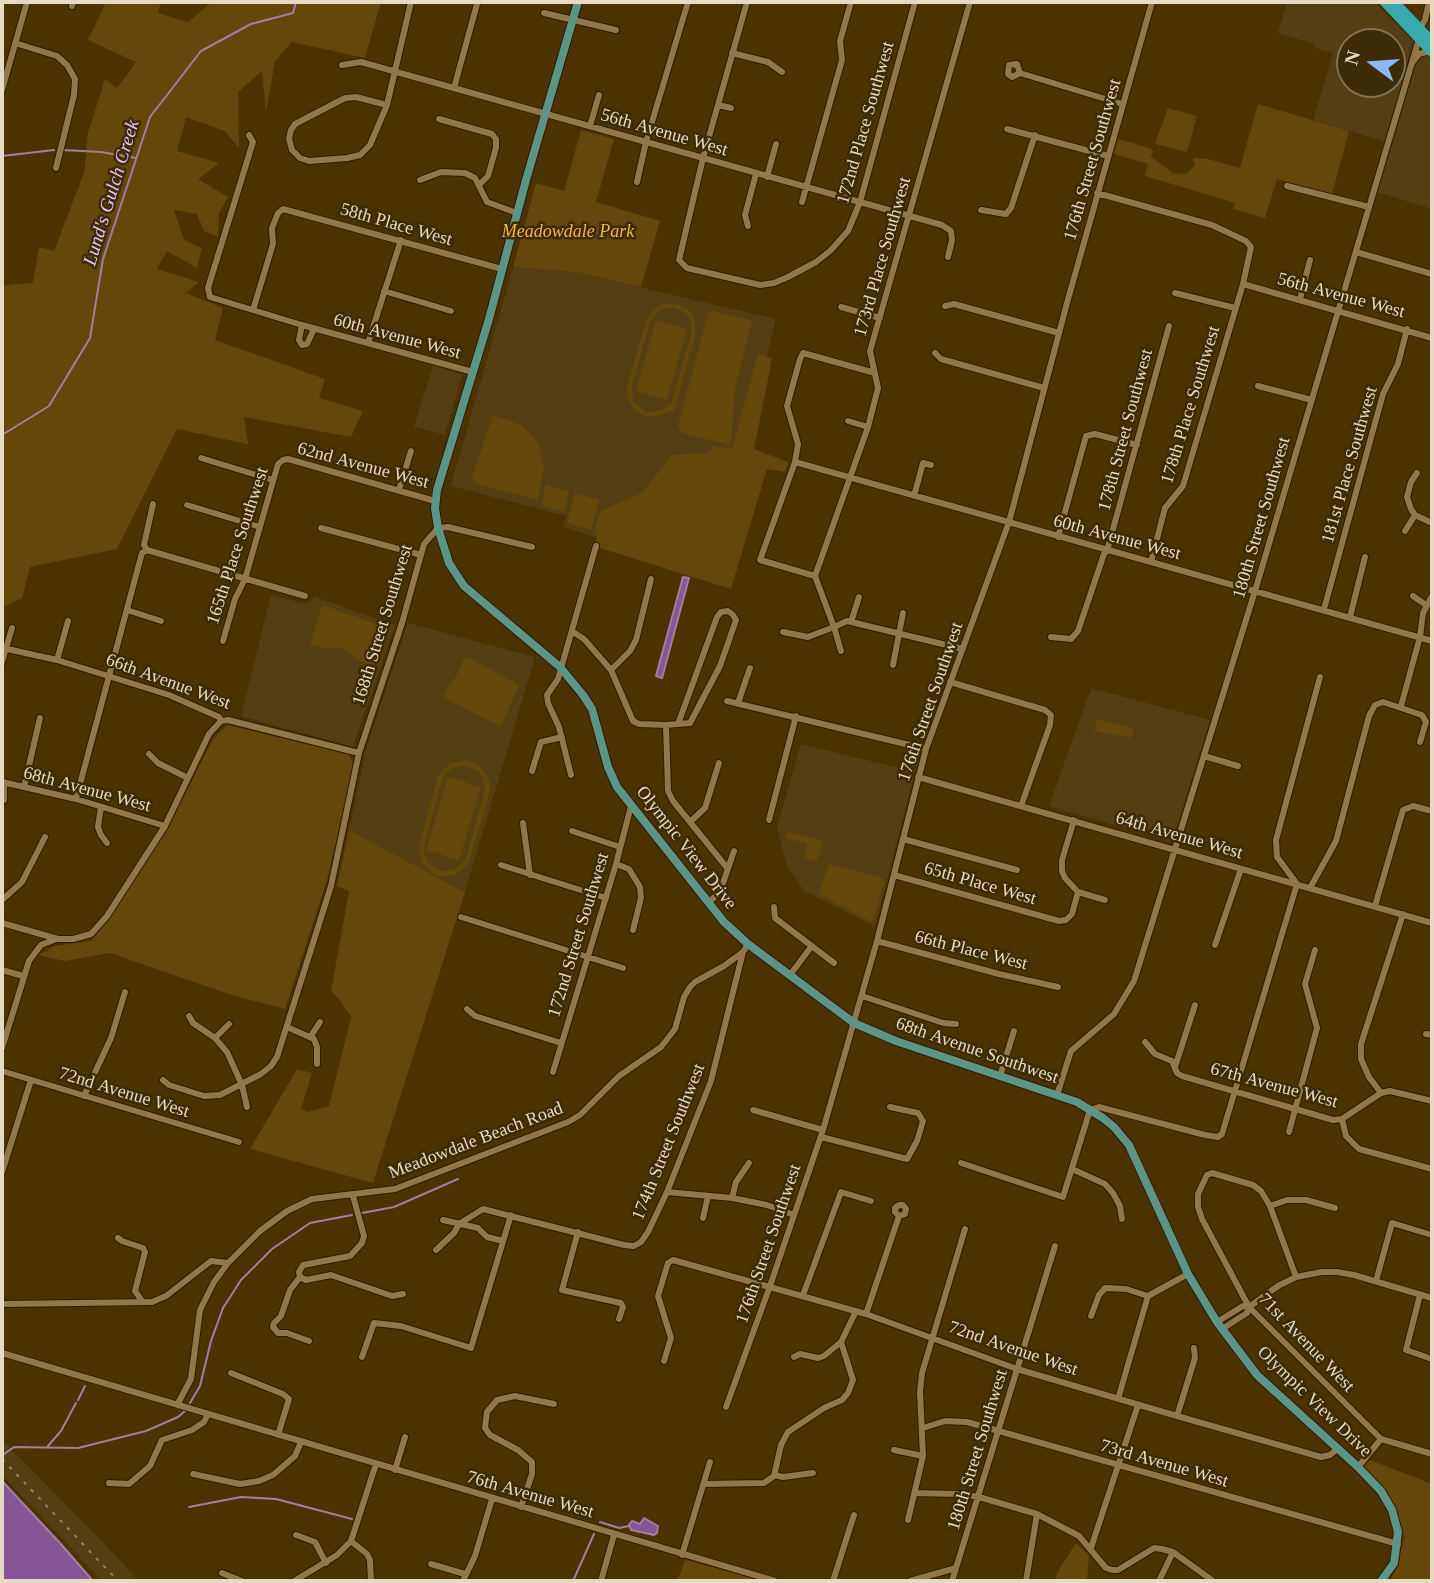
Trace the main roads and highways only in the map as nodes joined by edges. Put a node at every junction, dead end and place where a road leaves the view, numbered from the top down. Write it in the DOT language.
graph roads {
  1 [pos="578,2"];
  2 [pos="1384,2"];
  3 [pos="1395,2"];
  4 [pos="1400,19"];
  5 [pos="1420,28"];
  6 [pos="1432,48"];
  7 [pos="854,1023"];
  8 [pos="1090,1110"];
  9 [pos="1381,1581"];
  1 -- 7 [label="main road, Olympic View Drive"];
  2 -- 4 [label="highway"];
  3 -- 5 [label="highway"];
  4 -- 5 [label="highway"];
  4 -- 6 [label="highway"];
  5 -- 6 [label="highway"];
  7 -- 8 [label="main road, 68th Avenue Southwest"];
  8 -- 9 [label="main road, Olympic View Drive"];
}
